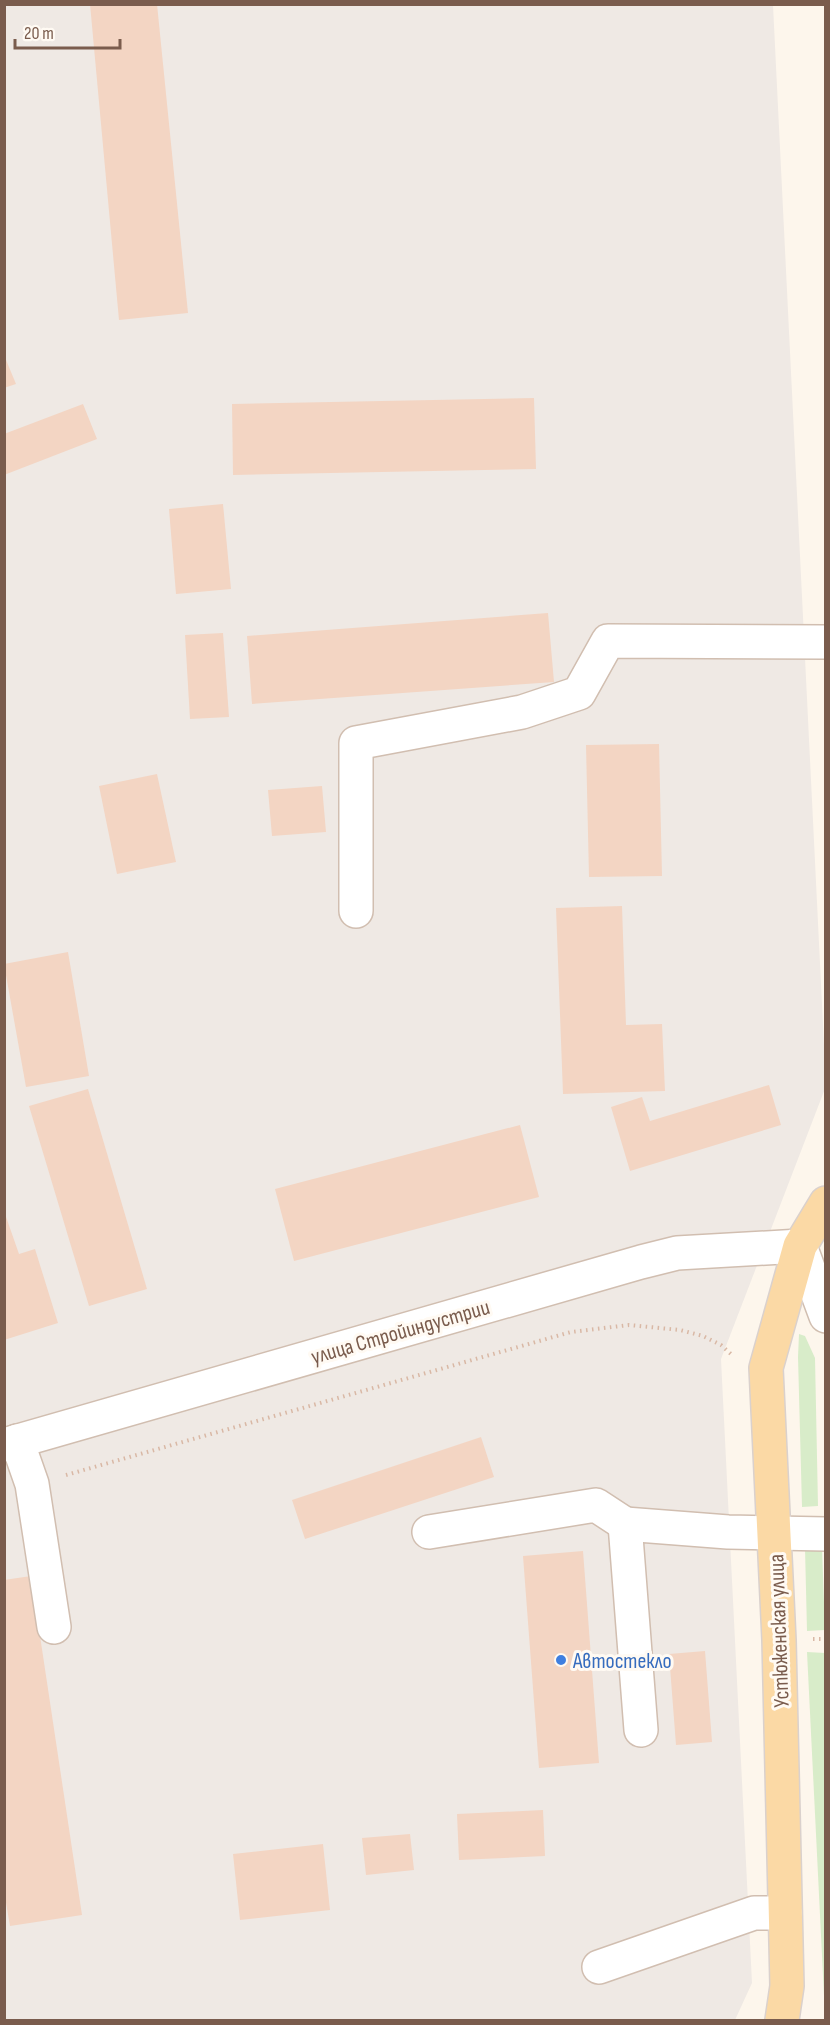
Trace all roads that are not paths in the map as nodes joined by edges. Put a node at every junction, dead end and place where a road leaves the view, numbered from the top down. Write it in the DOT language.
graph roads {
  1 [pos="825,642"];
  2 [pos="356,911"];
  3 [pos="825,1203"];
  4 [pos="801,1246"];
  5 [pos="825,1316"];
  6 [pos="11,1443"];
  7 [pos="625,1524"];
  8 [pos="429,1532"];
  9 [pos="775,1533"];
  10 [pos="825,1534"];
  11 [pos="54,1627"];
  12 [pos="641,1730"];
  13 [pos="785,1913"];
  14 [pos="599,1967"];
  15 [pos="782,2020"];
  1 -- 2 [label="street"];
  3 -- 4 [label="main road, Устюженская улица"];
  4 -- 5 [label="street"];
  4 -- 6 [label="street, улица Стройиндустрии"];
  4 -- 9 [label="main road, Устюженская улица"];
  6 -- 11 [label="street"];
  7 -- 8 [label="street"];
  7 -- 9 [label="street"];
  7 -- 12 [label="street"];
  9 -- 10 [label="street"];
  9 -- 13 [label="main road, Устюженская улица"];
  13 -- 14 [label="street"];
  13 -- 15 [label="main road, Устюженская улица"];
}
